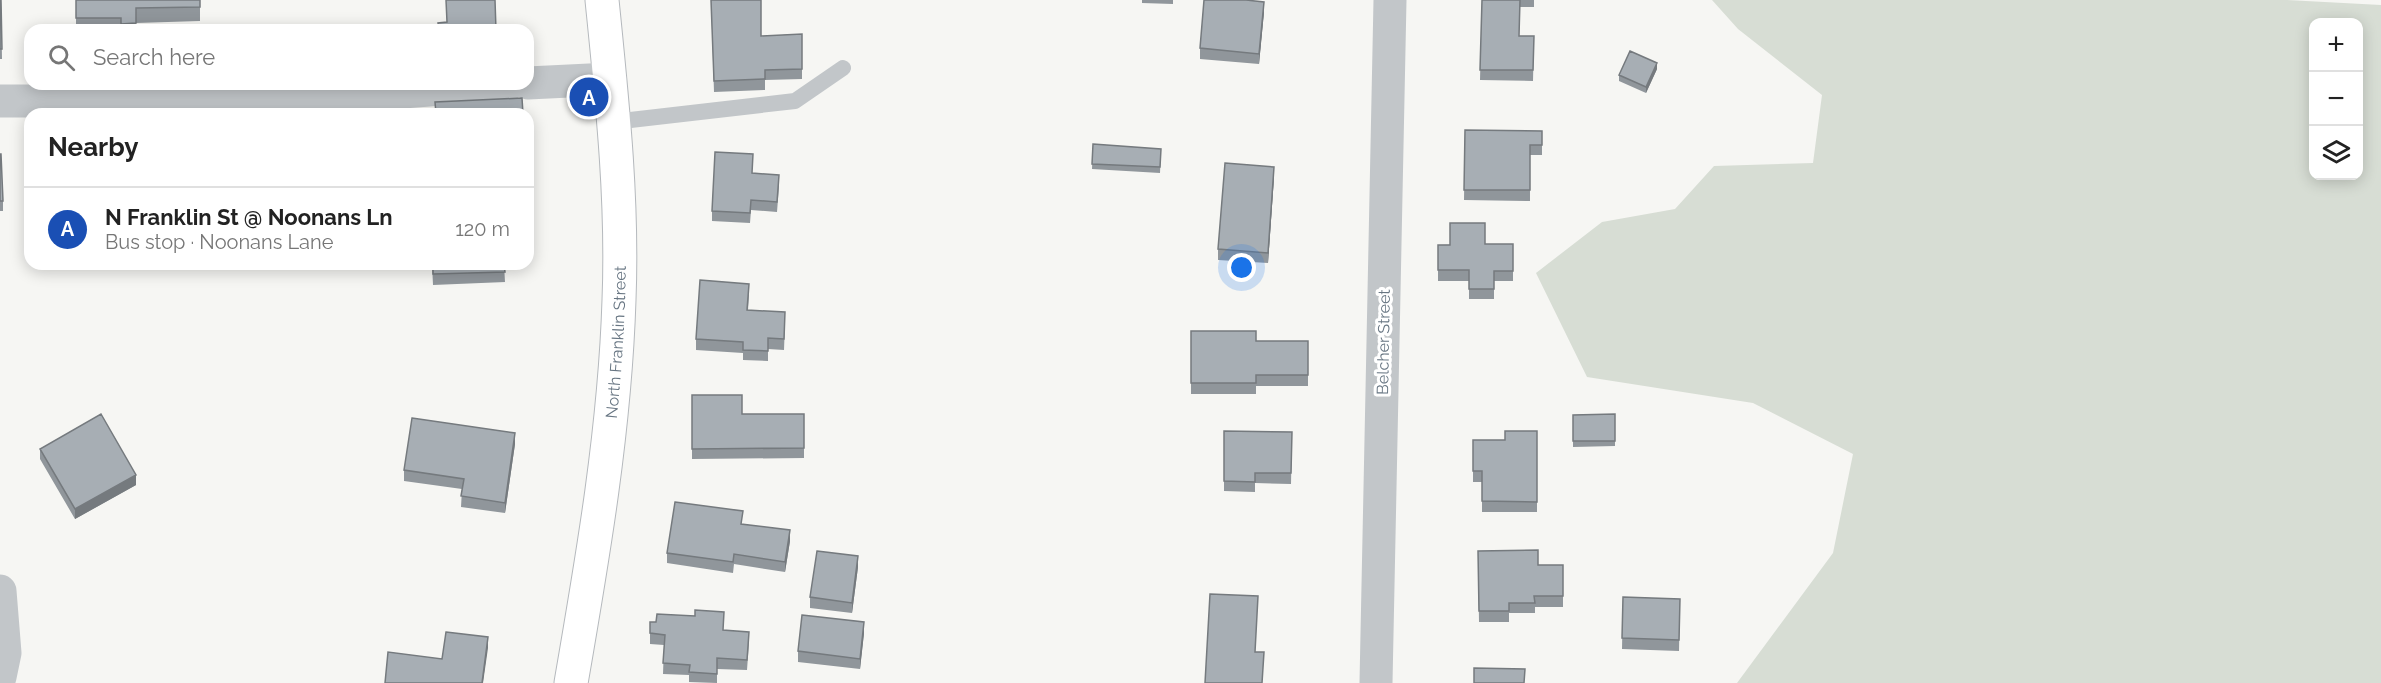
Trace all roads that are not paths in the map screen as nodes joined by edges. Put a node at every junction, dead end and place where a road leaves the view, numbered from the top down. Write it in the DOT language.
graph roads {
  1 [pos="602,0"];
  2 [pos="1390,0"];
  3 [pos="843,68"];
  4 [pos="610,79"];
  5 [pos="534,83"];
  6 [pos="429,90"];
  7 [pos="0,101"];
  8 [pos="613,122"];
  9 [pos="0,591"];
  10 [pos="0,677"];
  11 [pos="571,683"];
  12 [pos="1376,683"];
  1 -- 4 [label="main road, North Franklin Street"];
  2 -- 12 [label="street, Belcher Street"];
  3 -- 8 [label="lane"];
  4 -- 5 [label="street"];
  4 -- 8 [label="main road, North Franklin Street"];
  6 -- 7 [label="street"];
  8 -- 11 [label="main road, North Franklin Street"];
  9 -- 10 [label="street"];
}
